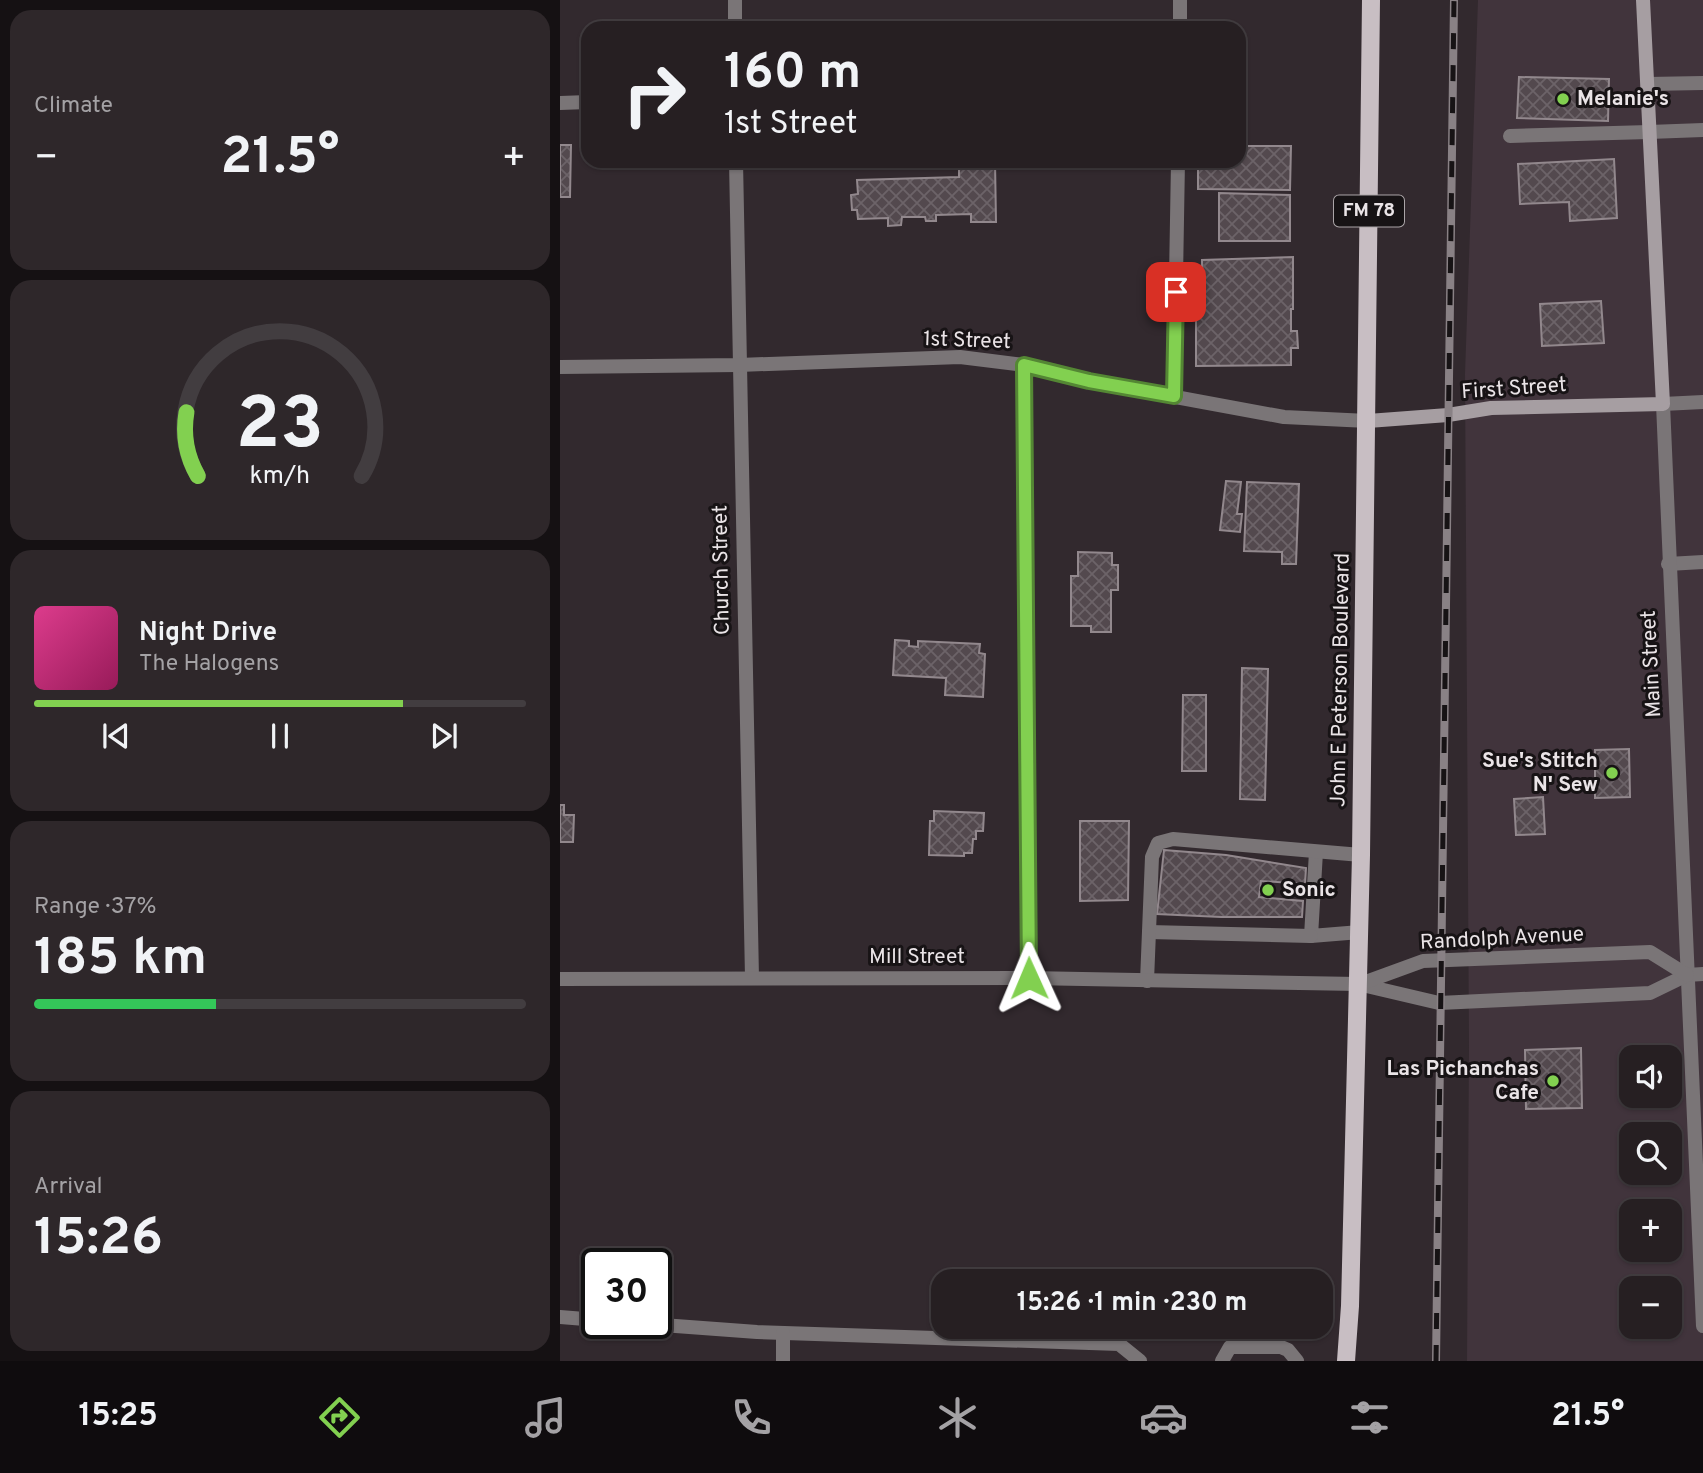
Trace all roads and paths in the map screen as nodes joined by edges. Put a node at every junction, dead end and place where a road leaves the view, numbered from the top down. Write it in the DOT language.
graph roads {
  1 [pos="735,0"];
  2 [pos="1180,0"];
  3 [pos="1371,0"];
  4 [pos="1643,0"];
  5 [pos="735,21"];
  6 [pos="1180,21"];
  7 [pos="1703,83"];
  8 [pos="1648,84"];
  9 [pos="581,102"];
  10 [pos="560,103"];
  11 [pos="1703,130"];
  12 [pos="1648,132"];
  13 [pos="1510,136"];
  14 [pos="736,168"];
  15 [pos="1178,168"];
  16 [pos="739,365"];
  17 [pos="1024,365"];
  18 [pos="560,368"];
  19 [pos="1174,396"];
  20 [pos="1703,402"];
  21 [pos="1663,404"];
  22 [pos="1368,421"];
  23 [pos="1703,562"];
  24 [pos="1668,564"];
  25 [pos="1316,852"];
  26 [pos="1361,855"];
  27 [pos="1149,932"];
  28 [pos="1360,932"];
  29 [pos="1311,936"];
  30 [pos="1703,974"];
  31 [pos="1687,975"];
  32 [pos="752,978"];
  33 [pos="1029,978"];
  34 [pos="560,979"];
  35 [pos="1147,981"];
  36 [pos="1358,984"];
  37 [pos="560,1317"];
  38 [pos="581,1319"];
  39 [pos="672,1326"];
  40 [pos="1703,1326"];
  41 [pos="783,1333"];
  42 [pos="783,1361"];
  43 [pos="1140,1361"];
  44 [pos="1222,1361"];
  45 [pos="1297,1361"];
  46 [pos="1346,1361"];
  1 -- 5 [label="street"];
  2 -- 6 [label="street"];
  3 -- 22 [label="main road, John E Peterson Boulevard / FM 78"];
  4 -- 8 [label="main road, Main Street"];
  7 -- 8 [label="street"];
  8 -- 12 [label="main road, Main Street"];
  9 -- 10 [label="street"];
  11 -- 12 [label="street"];
  12 -- 13 [label="street"];
  12 -- 21 [label="main road, Main Street"];
  14 -- 16 [label="street, Church Street"];
  15 -- 19 [label="street"];
  16 -- 17 [label="street, 1st Street"];
  16 -- 18 [label="street, 1st Street"];
  16 -- 32 [label="street, Church Street"];
  17 -- 19 [label="street, 1st Street"];
  17 -- 33 [label="street"];
  19 -- 22 [label="street, 1st Street"];
  20 -- 21 [label="street"];
  21 -- 22 [label="main road, First Street"];
  21 -- 24 [label="street, Main Street"];
  22 -- 26 [label="main road, John E Peterson Boulevard / FM 78"];
  23 -- 24 [label="street"];
  24 -- 31 [label="street, Main Street"];
  25 -- 26 [label="street"];
  25 -- 27 [label="street"];
  25 -- 29 [label="street"];
  26 -- 28 [label="main road, John E Peterson Boulevard / FM 78"];
  27 -- 29 [label="street"];
  27 -- 35 [label="street"];
  28 -- 29 [label="street"];
  28 -- 36 [label="main road, John E Peterson Boulevard / FM 78"];
  30 -- 31 [label="street"];
  31 -- 36 [label="street"];
  31 -- 36 [label="street, Randolph Avenue"];
  31 -- 40 [label="street, Main Street"];
  32 -- 33 [label="street, Mill Street"];
  32 -- 34 [label="street, Mill Street"];
  33 -- 35 [label="street, Mill Street"];
  35 -- 36 [label="street, Mill Street"];
  36 -- 46 [label="main road, John E Peterson Boulevard / FM 78"];
  37 -- 38 [label="street"];
  39 -- 41 [label="street"];
  41 -- 42 [label="street"];
  41 -- 43 [label="street"];
  44 -- 45 [label="street"];
}
